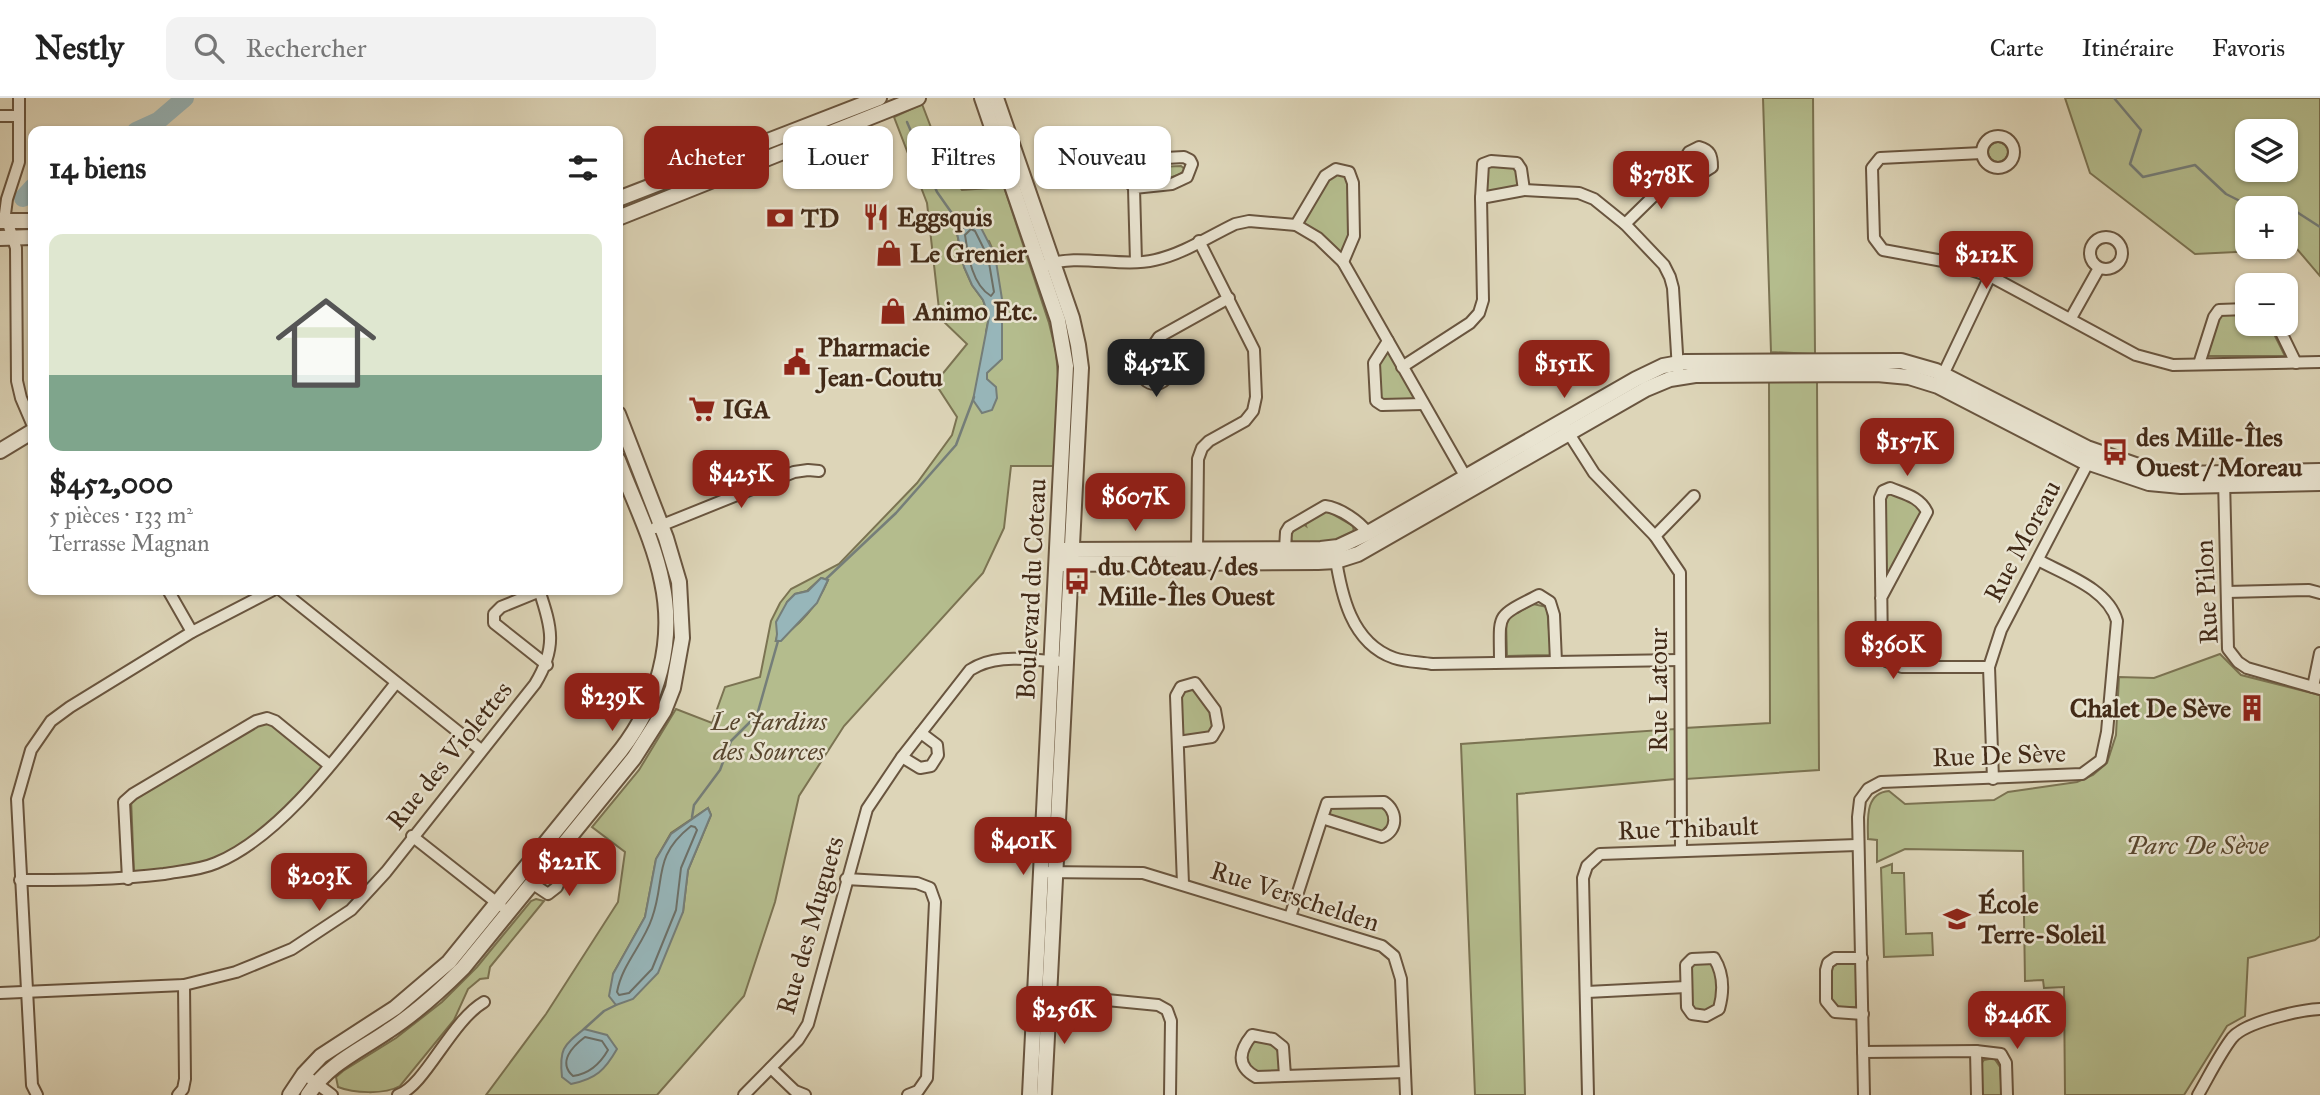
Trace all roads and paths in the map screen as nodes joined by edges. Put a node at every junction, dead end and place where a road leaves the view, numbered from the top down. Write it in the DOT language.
graph roads {
  1 [pos="19,98"];
  2 [pos="879,98"];
  3 [pos="918,98"];
  4 [pos="982,98"];
  5 [pos="996,98"];
  6 [pos="0,116"];
  7 [pos="19,116"];
  8 [pos="769,141"];
  9 [pos="1982,153"];
  10 [pos="769,158"];
  11 [pos="1674,176"];
  12 [pos="1133,188"];
  13 [pos="644,189"];
  14 [pos="693,189"];
  15 [pos="1133,189"];
  16 [pos="1524,190"];
  17 [pos="623,197"];
  18 [pos="1481,198"];
  19 [pos="623,216"];
  20 [pos="28,220"];
  21 [pos="4,221"];
  22 [pos="1625,224"];
  23 [pos="1296,225"];
  24 [pos="28,237"];
  25 [pos="7,238"];
  26 [pos="1199,242"];
  27 [pos="1136,262"];
  28 [pos="1342,262"];
  29 [pos="1046,265"];
  30 [pos="2099,268"];
  31 [pos="1990,275"];
  32 [pos="1229,298"];
  33 [pos="2235,309"];
  34 [pos="2070,318"];
  35 [pos="2283,336"];
  36 [pos="1388,341"];
  37 [pos="1154,356"];
  38 [pos="2320,362"];
  39 [pos="2296,363"];
  40 [pos="2199,364"];
  41 [pos="1402,367"];
  42 [pos="1678,370"];
  43 [pos="1941,380"];
  44 [pos="1423,404"];
  45 [pos="28,416"];
  46 [pos="623,427"];
  47 [pos="1565,428"];
  48 [pos="28,431"];
  49 [pos="0,451"];
  50 [pos="2091,457"];
  51 [pos="820,471"];
  52 [pos="2320,471"];
  53 [pos="623,473"];
  54 [pos="2224,479"];
  55 [pos="1469,483"];
  56 [pos="2320,483"];
  57 [pos="1694,496"];
  58 [pos="662,525"];
  59 [pos="646,532"];
  60 [pos="1368,533"];
  61 [pos="1655,536"];
  62 [pos="1285,549"];
  63 [pos="1335,555"];
  64 [pos="1065,557"];
  65 [pos="1197,557"];
  66 [pos="2038,560"];
  67 [pos="2227,592"];
  68 [pos="2320,593"];
  69 [pos="171,595"];
  70 [pos="262,595"];
  71 [pos="287,595"];
  72 [pos="530,595"];
  73 [pos="540,595"];
  74 [pos="1881,598"];
  75 [pos="192,632"];
  76 [pos="665,647"];
  77 [pos="681,647"];
  78 [pos="2320,653"];
  79 [pos="1681,660"];
  80 [pos="1059,661"];
  81 [pos="1500,662"];
  82 [pos="1556,662"];
  83 [pos="547,665"];
  84 [pos="1989,667"];
  85 [pos="396,683"];
  86 [pos="2316,688"];
  87 [pos="921,733"];
  88 [pos="1178,742"];
  89 [pos="481,750"];
  90 [pos="902,757"];
  91 [pos="329,765"];
  92 [pos="1993,779"];
  93 [pos="1322,818"];
  94 [pos="412,836"];
  95 [pos="1857,845"];
  96 [pos="1681,851"];
  97 [pos="548,864"];
  98 [pos="1048,872"];
  99 [pos="128,879"];
  100 [pos="846,879"];
  101 [pos="20,880"];
  102 [pos="533,884"];
  103 [pos="1183,884"];
  104 [pos="497,903"];
  105 [pos="509,913"];
  106 [pos="1290,917"];
  107 [pos="1862,958"];
  108 [pos="184,985"];
  109 [pos="1686,987"];
  110 [pos="26,991"];
  111 [pos="1587,992"];
  112 [pos="0,993"];
  113 [pos="1042,994"];
  114 [pos="484,1002"];
  115 [pos="2320,1009"];
  116 [pos="1863,1014"];
  117 [pos="1976,1051"];
  118 [pos="1863,1052"];
  119 [pos="771,1068"];
  120 [pos="1405,1072"];
  121 [pos="304,1074"];
  122 [pos="1285,1076"];
  123 [pos="312,1089"];
  124 [pos="37,1095"];
  125 [pos="178,1095"];
  126 [pos="290,1095"];
  127 [pos="332,1095"];
  128 [pos="398,1095"];
  129 [pos="744,1095"];
  130 [pos="805,1095"];
  131 [pos="908,1095"];
  132 [pos="1030,1095"];
  133 [pos="1044,1095"];
  134 [pos="1170,1095"];
  135 [pos="1406,1095"];
  136 [pos="1588,1095"];
  137 [pos="1864,1095"];
  138 [pos="1977,1095"];
  139 [pos="2007,1095"];
  140 [pos="2197,1095"];
  1 -- 7 [label="street"];
  2 -- 8 [label="street"];
  3 -- 10 [label="street"];
  4 -- 29 [label="street, Boulevard du Coteau"];
  5 -- 29 [label="street, Boulevard du Coteau"];
  6 -- 7 [label="street"];
  7 -- 21 [label="street"];
  9 -- 31 [label="street"];
  11 -- 22 [label="street"];
  12 -- 12 [label="street"];
  13 -- 17 [label="street"];
  14 -- 19 [label="street"];
  15 -- 27 [label="street"];
  16 -- 18 [label="street"];
  16 -- 18 [label="street"];
  16 -- 22 [label="street"];
  18 -- 41 [label="street"];
  20 -- 21 [label="street"];
  21 -- 25 [label="street"];
  22 -- 42 [label="street"];
  23 -- 26 [label="street"];
  23 -- 28 [label="street"];
  23 -- 28 [label="street"];
  24 -- 25 [label="street"];
  25 -- 45 [label="street"];
  26 -- 27 [label="street"];
  26 -- 32 [label="street"];
  27 -- 29 [label="street"];
  28 -- 36 [label="street"];
  29 -- 64 [label="street, Boulevard du Coteau"];
  30 -- 34 [label="street"];
  31 -- 34 [label="street"];
  31 -- 43 [label="street"];
  32 -- 37 [label="street"];
  32 -- 65 [label="street"];
  33 -- 40 [label="street"];
  34 -- 40 [label="street"];
  35 -- 39 [label="street"];
  36 -- 41 [label="street"];
  36 -- 44 [label="street"];
  38 -- 39 [label="street"];
  39 -- 40 [label="street"];
  41 -- 44 [label="street"];
  42 -- 43 [label="street"];
  42 -- 47 [label="street"];
  43 -- 50 [label="street"];
  44 -- 55 [label="street"];
  46 -- 58 [label="street"];
  47 -- 55 [label="street"];
  47 -- 61 [label="street, Rue Latour"];
  48 -- 49 [label="street"];
  50 -- 54 [label="street"];
  50 -- 66 [label="street, Rue Moreau"];
  51 -- 58 [label="street"];
  52 -- 54 [label="street"];
  53 -- 59 [label="street"];
  54 -- 56 [label="street"];
  54 -- 67 [label="street, Rue Pilon"];
  55 -- 60 [label="street"];
  55 -- 63 [label="street"];
  57 -- 61 [label="street"];
  58 -- 59 [label="street"];
  58 -- 77 [label="street"];
  59 -- 76 [label="street"];
  60 -- 62 [label="street"];
  60 -- 63 [label="street"];
  61 -- 79 [label="street, Rue Latour"];
  62 -- 63 [label="street"];
  62 -- 65 [label="street"];
  63 -- 65 [label="street"];
  63 -- 81 [label="street"];
  64 -- 65 [label="street"];
  64 -- 80 [label="street, Boulevard du Coteau"];
  66 -- 84 [label="street, Rue Moreau"];
  66 -- 92 [label="street, Rue De Sève"];
  67 -- 68 [label="street"];
  67 -- 86 [label="street, Rue Pilon"];
  69 -- 75 [label="street"];
  70 -- 75 [label="street"];
  71 -- 85 [label="street"];
  72 -- 83 [label="street, Rue des Violettes"];
  73 -- 83 [label="street, Rue des Violettes"];
  74 -- 74 [label="street"];
  74 -- 84 [label="street"];
  75 -- 101 [label="street"];
  76 -- 77 [label="street"];
  76 -- 104 [label="street"];
  77 -- 97 [label="street"];
  78 -- 86 [label="street"];
  79 -- 82 [label="street"];
  79 -- 96 [label="street, Rue Latour"];
  80 -- 87 [label="street, Rue des Muguets"];
  80 -- 98 [label="street, Boulevard du Coteau"];
  81 -- 82 [label="street"];
  81 -- 82 [label="street"];
  83 -- 89 [label="street, Rue des Violettes"];
  84 -- 92 [label="street, Rue Moreau"];
  85 -- 89 [label="street"];
  85 -- 91 [label="street"];
  87 -- 90 [label="street, Rue des Muguets"];
  87 -- 90 [label="street"];
  88 -- 88 [label="street"];
  88 -- 103 [label="street"];
  89 -- 94 [label="street, Rue des Violettes"];
  90 -- 100 [label="street, Rue des Muguets"];
  91 -- 99 [label="street"];
  91 -- 99 [label="street"];
  92 -- 95 [label="street, Rue De Sève"];
  93 -- 93 [label="street"];
  93 -- 106 [label="street"];
  94 -- 104 [label="street"];
  94 -- 108 [label="street, Rue des Violettes"];
  95 -- 96 [label="street, Rue Thibault"];
  95 -- 107 [label="street, Rue De Sève"];
  96 -- 111 [label="street, Rue Thibault"];
  97 -- 102 [label="street"];
  97 -- 102 [label="street"];
  98 -- 103 [label="street, Rue Verschelden"];
  98 -- 113 [label="street, Boulevard du Coteau"];
  99 -- 101 [label="street"];
  100 -- 119 [label="street, Rue des Muguets"];
  100 -- 131 [label="street"];
  101 -- 110 [label="street"];
  102 -- 105 [label="street"];
  103 -- 106 [label="street, Rue Verschelden"];
  104 -- 105 [label="street"];
  104 -- 121 [label="street"];
  105 -- 123 [label="street"];
  106 -- 120 [label="street, Rue Verschelden"];
  107 -- 116 [label="street, Rue De Sève"];
  107 -- 116 [label="street"];
  108 -- 110 [label="street, Rue des Violettes"];
  108 -- 125 [label="street"];
  109 -- 109 [label="street"];
  109 -- 111 [label="street"];
  110 -- 112 [label="street, Rue des Violettes"];
  110 -- 124 [label="street"];
  111 -- 136 [label="street, Rue Thibault"];
  113 -- 132 [label="street, Boulevard du Coteau"];
  113 -- 133 [label="street, Boulevard du Coteau"];
  113 -- 134 [label="street"];
  114 -- 128 [label="street"];
  115 -- 140 [label="street"];
  116 -- 118 [label="street, Rue De Sève"];
  117 -- 118 [label="street"];
  117 -- 138 [label="street"];
  117 -- 139 [label="street"];
  118 -- 137 [label="street, Rue De Sève"];
  119 -- 129 [label="street, Rue des Muguets"];
  119 -- 130 [label="street"];
  120 -- 122 [label="street"];
  120 -- 135 [label="street, Rue Verschelden"];
  121 -- 123 [label="street"];
  121 -- 126 [label="street"];
  122 -- 122 [label="street"];
  123 -- 127 [label="street"];
}
